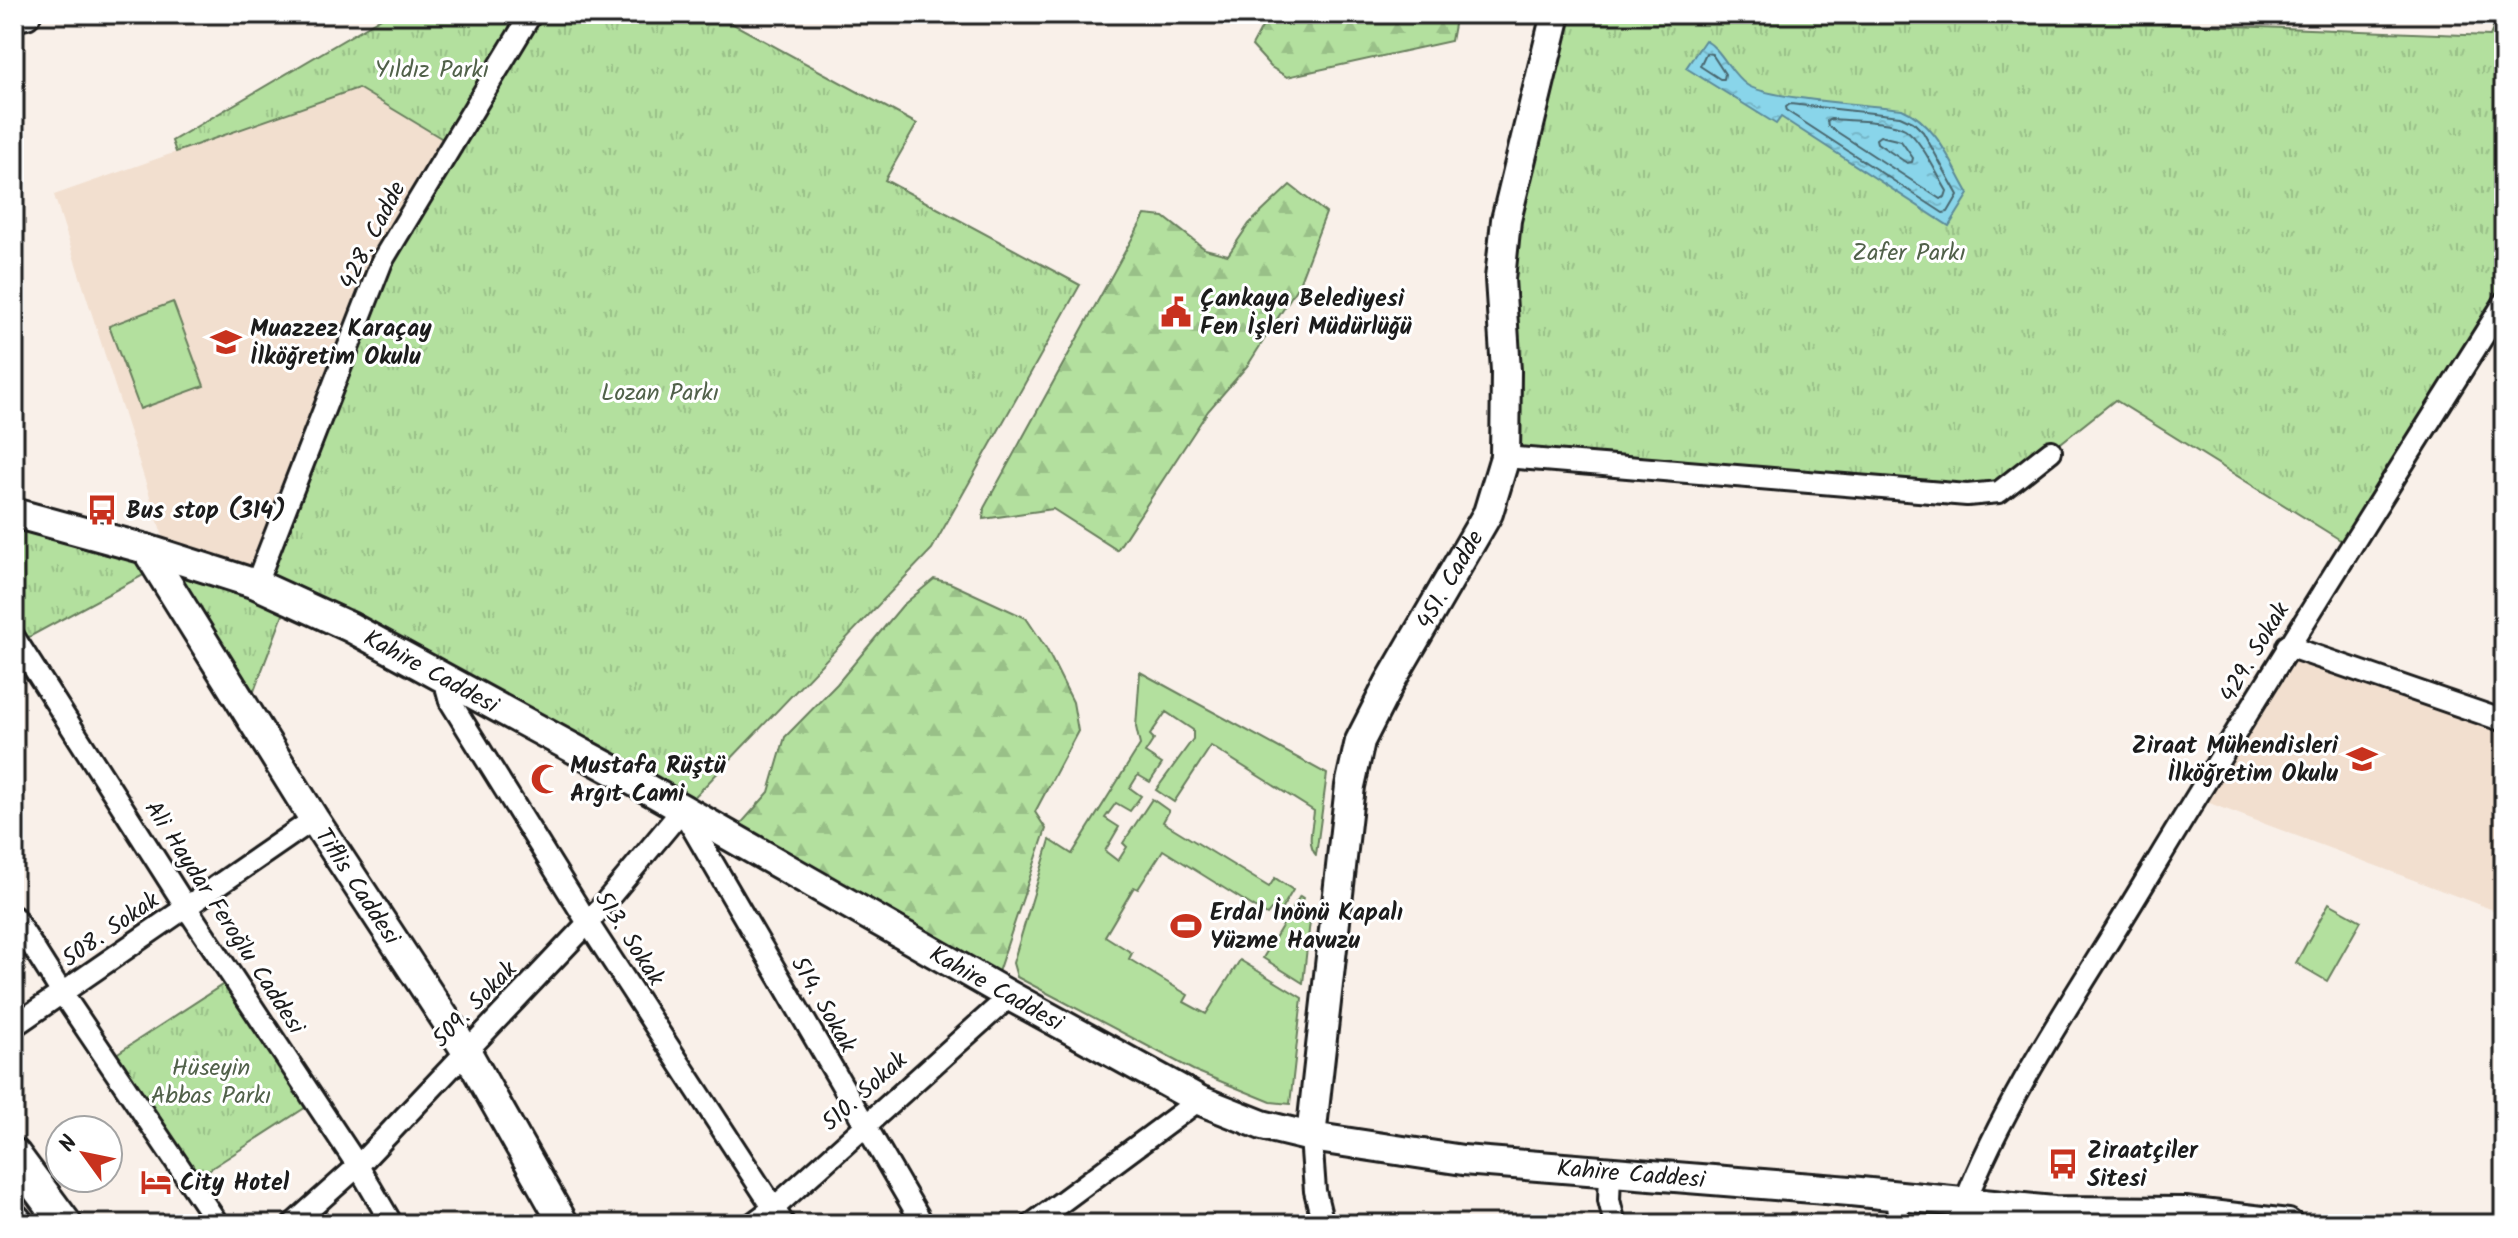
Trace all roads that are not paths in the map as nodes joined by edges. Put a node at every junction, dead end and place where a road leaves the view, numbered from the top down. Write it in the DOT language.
graph roads {
  1 [pos="26,14"];
  2 [pos="531,14"];
  3 [pos="1556,14"];
  4 [pos="14,17"];
  5 [pos="2504,303"];
  6 [pos="2051,451"];
  7 [pos="1505,457"];
  8 [pos="14,513"];
  9 [pos="146,549"];
  10 [pos="256,584"];
  11 [pos="14,637"];
  12 [pos="2287,646"];
  13 [pos="443,675"];
  14 [pos="2504,721"];
  15 [pos="682,810"];
  16 [pos="314,819"];
  17 [pos="186,907"];
  18 [pos="14,917"];
  19 [pos="588,923"];
  20 [pos="62,993"];
  21 [pos="1010,996"];
  22 [pos="14,1026"];
  23 [pos="465,1049"];
  24 [pos="1199,1100"];
  25 [pos="864,1126"];
  26 [pos="1311,1137"];
  27 [pos="14,1155"];
  28 [pos="358,1166"];
  29 [pos="1610,1173"];
  30 [pos="1896,1195"];
  31 [pos="1965,1202"];
  32 [pos="2054,1211"];
  33 [pos="779,1216"];
  34 [pos="2185,1218"];
  35 [pos="2214,1219"];
  36 [pos="65,1224"];
  37 [pos="218,1224"];
  38 [pos="293,1224"];
  39 [pos="392,1224"];
  40 [pos="564,1224"];
  41 [pos="752,1224"];
  42 [pos="923,1224"];
  43 [pos="1032,1224"];
  44 [pos="1323,1224"];
  45 [pos="1615,1224"];
  46 [pos="1899,1224"];
  47 [pos="2126,1224"];
  48 [pos="2288,1224"];
  1 -- 4 [label="main road"];
  2 -- 10 [label="street, 428. Cadde"];
  3 -- 7 [label="main road, 451. Cadde"];
  5 -- 12 [label="street, 429. Sokak"];
  6 -- 7 [label="street"];
  7 -- 26 [label="main road, 451. Cadde"];
  8 -- 9 [label="main road, Kahire Caddesi"];
  9 -- 10 [label="main road, Kahire Caddesi"];
  9 -- 16 [label="main road, Tiflis Caddesi"];
  10 -- 13 [label="main road, Kahire Caddesi"];
  11 -- 17 [label="street, Ali Haydar Feroğlu Caddesi"];
  12 -- 14 [label="street"];
  12 -- 31 [label="street, 429. Sokak"];
  13 -- 15 [label="main road, Kahire Caddesi"];
  13 -- 19 [label="street, 513. Sokak"];
  15 -- 19 [label="street, 509. Sokak"];
  15 -- 21 [label="main road, Kahire Caddesi"];
  15 -- 25 [label="street, 514. Sokak"];
  16 -- 17 [label="street, 508. Sokak"];
  16 -- 23 [label="main road, Tiflis Caddesi"];
  17 -- 20 [label="street, 508. Sokak"];
  17 -- 28 [label="street, Ali Haydar Feroğlu Caddesi"];
  18 -- 20 [label="street"];
  19 -- 23 [label="street, 509. Sokak"];
  19 -- 33 [label="street, 513. Sokak"];
  20 -- 22 [label="street, 508. Sokak"];
  20 -- 37 [label="street"];
  21 -- 24 [label="main road, Kahire Caddesi"];
  21 -- 25 [label="street, 510. Sokak"];
  23 -- 28 [label="street, 509. Sokak"];
  23 -- 40 [label="main road, Tiflis Caddesi"];
  24 -- 26 [label="main road, Kahire Caddesi"];
  24 -- 43 [label="street"];
  25 -- 33 [label="street, 510. Sokak"];
  25 -- 42 [label="street, 514. Sokak"];
  26 -- 29 [label="main road, Kahire Caddesi"];
  26 -- 44 [label="street"];
  27 -- 36 [label="main road"];
  28 -- 38 [label="street, 509. Sokak"];
  28 -- 39 [label="street, Ali Haydar Feroğlu Caddesi"];
  29 -- 30 [label="main road, Kahire Caddesi"];
  29 -- 45 [label="street"];
  30 -- 31 [label="main road, Kahire Caddesi"];
  30 -- 46 [label="street"];
  31 -- 32 [label="main road, Kahire Caddesi"];
  32 -- 34 [label="main road, Kahire Caddesi"];
  32 -- 47 [label="main road, Kahire Caddesi"];
  33 -- 41 [label="street, 510. Sokak"];
  34 -- 35 [label="main road, Kahire Caddesi"];
  35 -- 48 [label="main road, Kahire Caddesi"];
}
